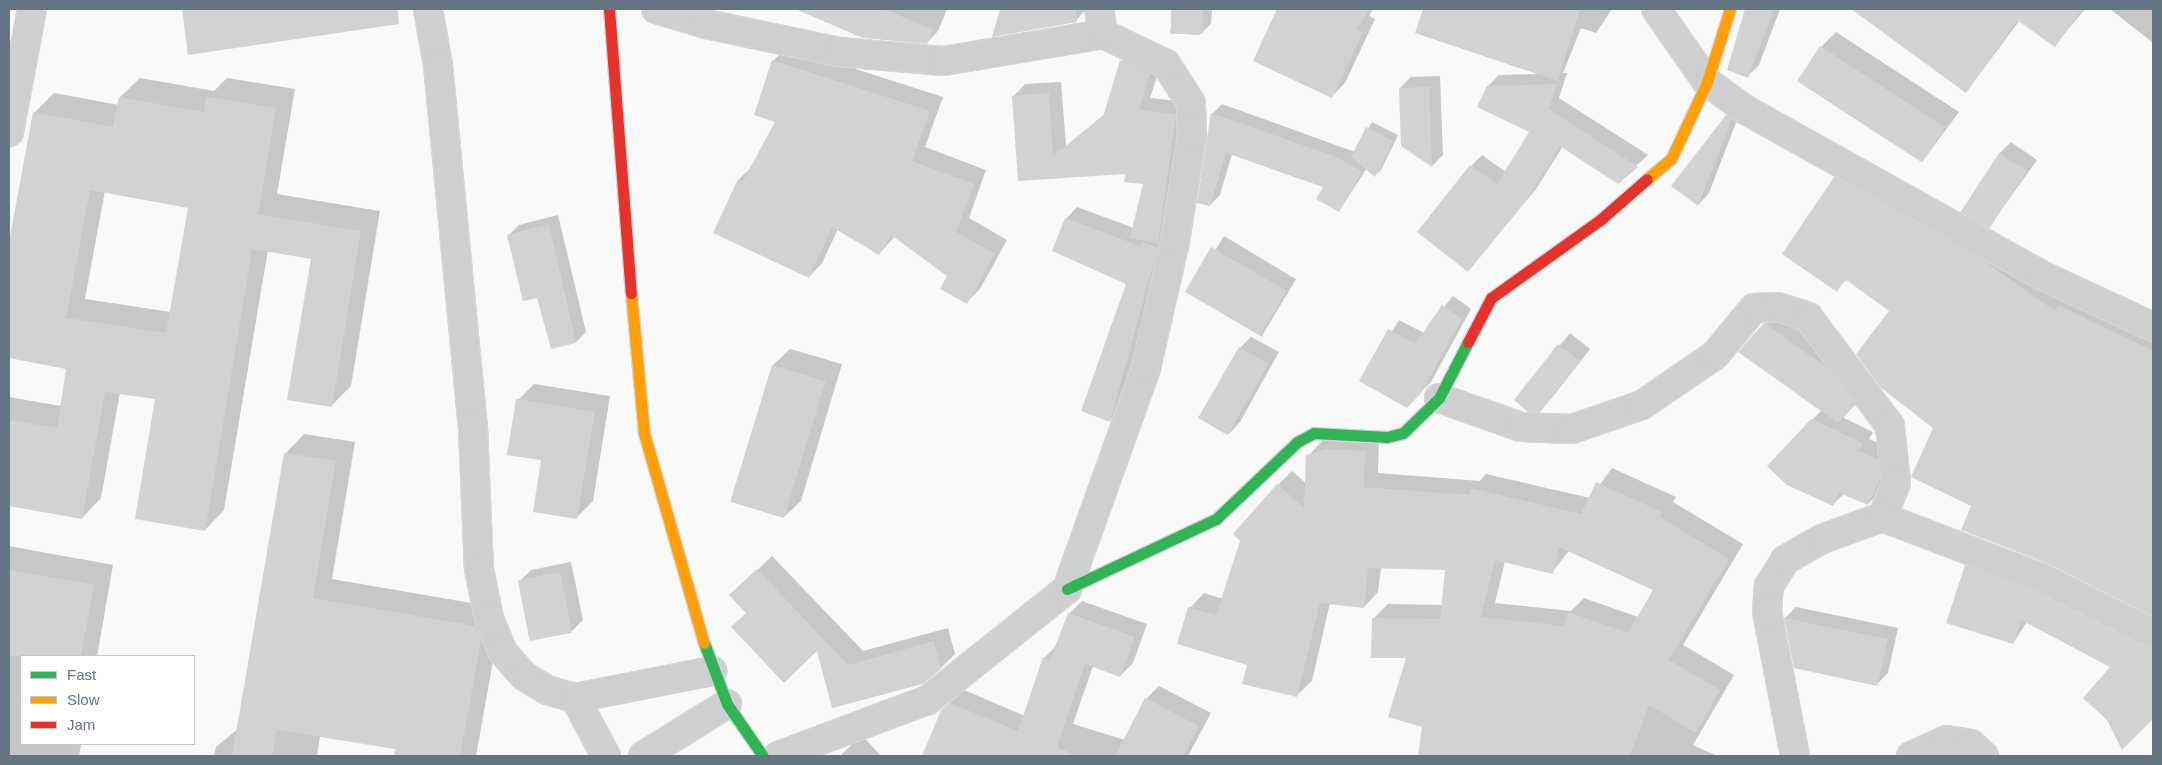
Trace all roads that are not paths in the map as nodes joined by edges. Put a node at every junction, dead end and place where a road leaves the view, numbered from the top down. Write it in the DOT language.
graph roads {
  1 [pos="32,9"];
  2 [pos="428,9"];
  3 [pos="609,9"];
  4 [pos="656,9"];
  5 [pos="1656,9"];
  6 [pos="1730,9"];
  7 [pos="1101,21"];
  8 [pos="1706,82"];
  9 [pos="9,132"];
  10 [pos="2153,327"];
  11 [pos="1439,398"];
  12 [pos="1882,517"];
  13 [pos="1067,590"];
  14 [pos="2153,634"];
  15 [pos="712,671"];
  16 [pos="575,698"];
  17 [pos="728,704"];
  18 [pos="606,756"];
  19 [pos="643,756"];
  20 [pos="763,756"];
  21 [pos="778,756"];
  22 [pos="1795,756"];
  23 [pos="1911,756"];
  24 [pos="1984,756"];
  1 -- 9 [label="street"];
  2 -- 16 [label="street"];
  3 -- 15 [label="street"];
  4 -- 7 [label="street"];
  5 -- 8 [label="street"];
  6 -- 8 [label="street"];
  7 -- 13 [label="street"];
  8 -- 10 [label="street"];
  8 -- 11 [label="street"];
  11 -- 12 [label="street"];
  11 -- 13 [label="street"];
  12 -- 14 [label="street"];
  12 -- 22 [label="street"];
  13 -- 21 [label="street"];
  15 -- 16 [label="street"];
  15 -- 17 [label="street"];
  16 -- 18 [label="street"];
  17 -- 19 [label="street"];
  17 -- 20 [label="street"];
  23 -- 24 [label="street"];
}
